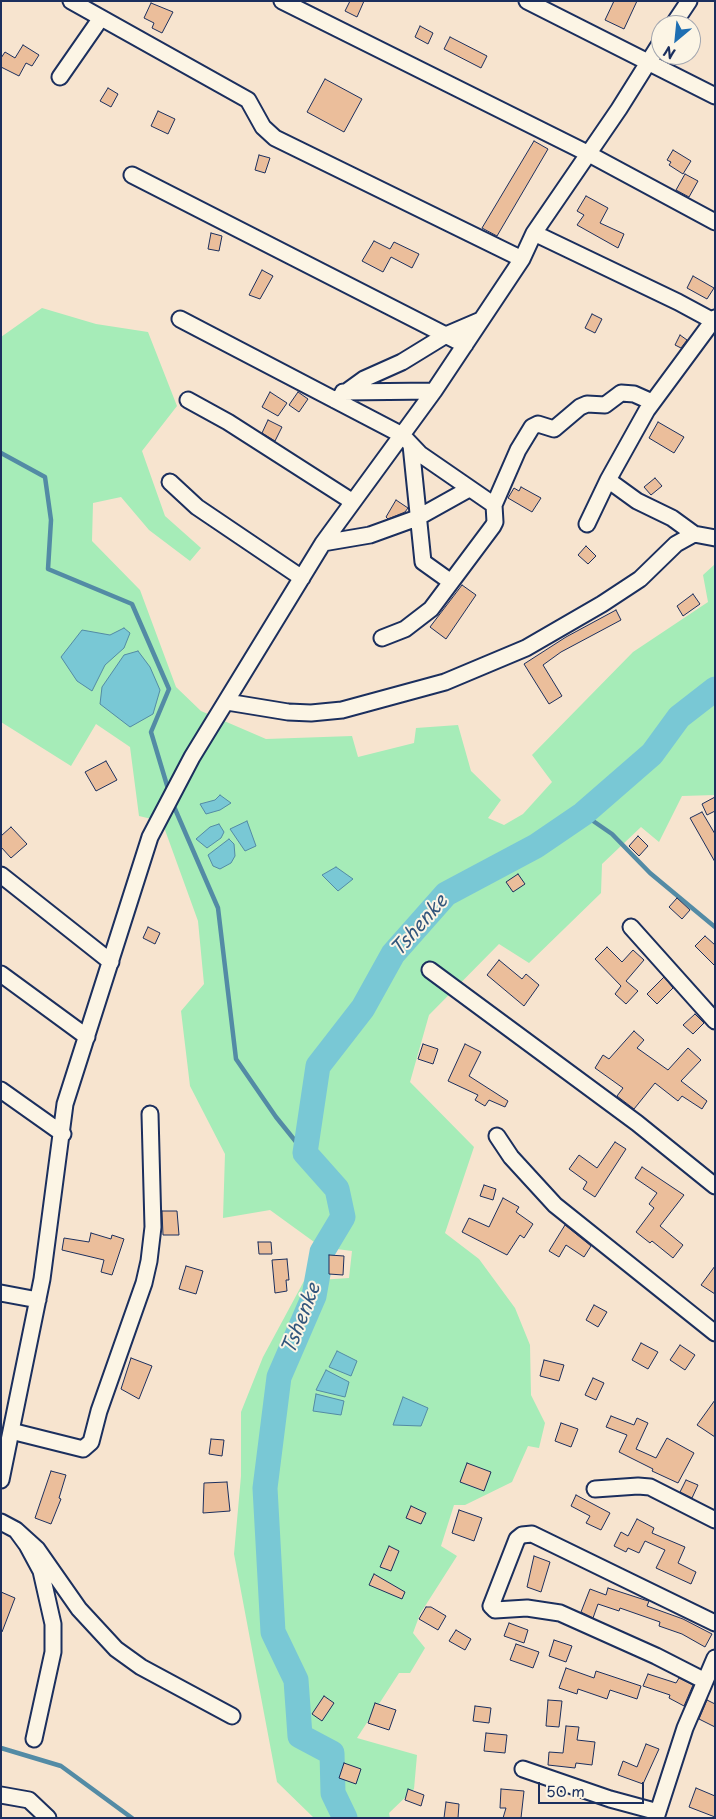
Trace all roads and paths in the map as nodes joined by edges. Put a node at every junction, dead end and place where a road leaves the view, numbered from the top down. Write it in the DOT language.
graph roads {
  1 [pos="71,1"];
  2 [pos="282,1"];
  3 [pos="527,1"];
  4 [pos="689,1"];
  5 [pos="680,15"];
  6 [pos="101,18"];
  7 [pos="651,56"];
  8 [pos="647,62"];
  9 [pos="60,77"];
  10 [pos="715,96"];
  11 [pos="587,153"];
  12 [pos="132,175"];
  13 [pos="715,222"];
  14 [pos="534,233"];
  15 [pos="522,259"];
  16 [pos="180,319"];
  17 [pos="482,320"];
  18 [pos="714,320"];
  19 [pos="446,335"];
  20 [pos="465,345"];
  21 [pos="434,391"];
  22 [pos="341,396"];
  23 [pos="188,400"];
  24 [pos="652,402"];
  25 [pos="406,440"];
  26 [pos="608,480"];
  27 [pos="170,482"];
  28 [pos="469,489"];
  29 [pos="353,502"];
  30 [pos="494,505"];
  31 [pos="417,518"];
  32 [pos="587,524"];
  33 [pos="688,530"];
  34 [pos="715,538"];
  35 [pos="323,543"];
  36 [pos="302,578"];
  37 [pos="451,582"];
  38 [pos="382,638"];
  39 [pos="228,702"];
  40 [pos="3,880"];
  41 [pos="631,927"];
  42 [pos="110,962"];
  43 [pos="430,970"];
  44 [pos="1,974"];
  45 [pos="715,1021"];
  46 [pos="87,1037"];
  47 [pos="1,1090"];
  48 [pos="150,1114"];
  49 [pos="63,1134"];
  50 [pos="497,1136"];
  51 [pos="715,1186"];
  52 [pos="1,1293"];
  53 [pos="38,1300"];
  54 [pos="715,1333"];
  55 [pos="8,1423"];
  56 [pos="1,1480"];
  57 [pos="595,1488"];
  58 [pos="715,1520"];
  59 [pos="1,1522"];
  60 [pos="16,1530"];
  61 [pos="715,1622"];
  62 [pos="715,1658"];
  63 [pos="705,1681"];
  64 [pos="232,1716"];
  65 [pos="34,1739"];
  66 [pos="523,1769"];
  67 [pos="1,1795"];
  68 [pos="657,1815"];
  69 [pos="48,1818"];
  1 -- 6 [label="street"];
  2 -- 11 [label="street"];
  3 -- 8 [label="street"];
  4 -- 5 [label="street"];
  6 -- 9 [label="street"];
  6 -- 15 [label="street"];
  7 -- 8 [label="street"];
  8 -- 10 [label="street"];
  8 -- 11 [label="street"];
  11 -- 13 [label="street"];
  11 -- 14 [label="street"];
  12 -- 19 [label="street"];
  14 -- 15 [label="street"];
  14 -- 18 [label="street"];
  15 -- 17 [label="street"];
  16 -- 22 [label="street"];
  17 -- 19 [label="street"];
  17 -- 20 [label="street"];
  18 -- 24 [label="street"];
  19 -- 20 [label="street"];
  19 -- 22 [label="street"];
  20 -- 21 [label="street"];
  21 -- 22 [label="street"];
  21 -- 25 [label="street"];
  22 -- 25 [label="street"];
  23 -- 29 [label="street"];
  24 -- 26 [label="street"];
  24 -- 30 [label="street"];
  25 -- 28 [label="street"];
  25 -- 29 [label="street"];
  25 -- 31 [label="street"];
  26 -- 32 [label="street"];
  26 -- 33 [label="street"];
  27 -- 36 [label="street"];
  28 -- 30 [label="street"];
  28 -- 31 [label="street"];
  29 -- 35 [label="street"];
  30 -- 37 [label="street"];
  31 -- 35 [label="street"];
  31 -- 37 [label="street"];
  33 -- 34 [label="street"];
  33 -- 39 [label="street"];
  35 -- 36 [label="street"];
  36 -- 39 [label="street"];
  37 -- 38 [label="street"];
  39 -- 42 [label="street"];
  40 -- 42 [label="street"];
  41 -- 45 [label="street"];
  42 -- 46 [label="street"];
  43 -- 51 [label="street"];
  44 -- 46 [label="street"];
  46 -- 49 [label="street"];
  47 -- 49 [label="street"];
  48 -- 55 [label="street"];
  49 -- 53 [label="street"];
  50 -- 54 [label="street"];
  52 -- 53 [label="street"];
  53 -- 55 [label="street"];
  55 -- 56 [label="street"];
  57 -- 58 [label="street"];
  59 -- 60 [label="street"];
  60 -- 64 [label="street"];
  60 -- 65 [label="street"];
  61 -- 63 [label="street"];
  62 -- 63 [label="street"];
  63 -- 68 [label="street"];
  66 -- 68 [label="street"];
  67 -- 69 [label="street"];
}
